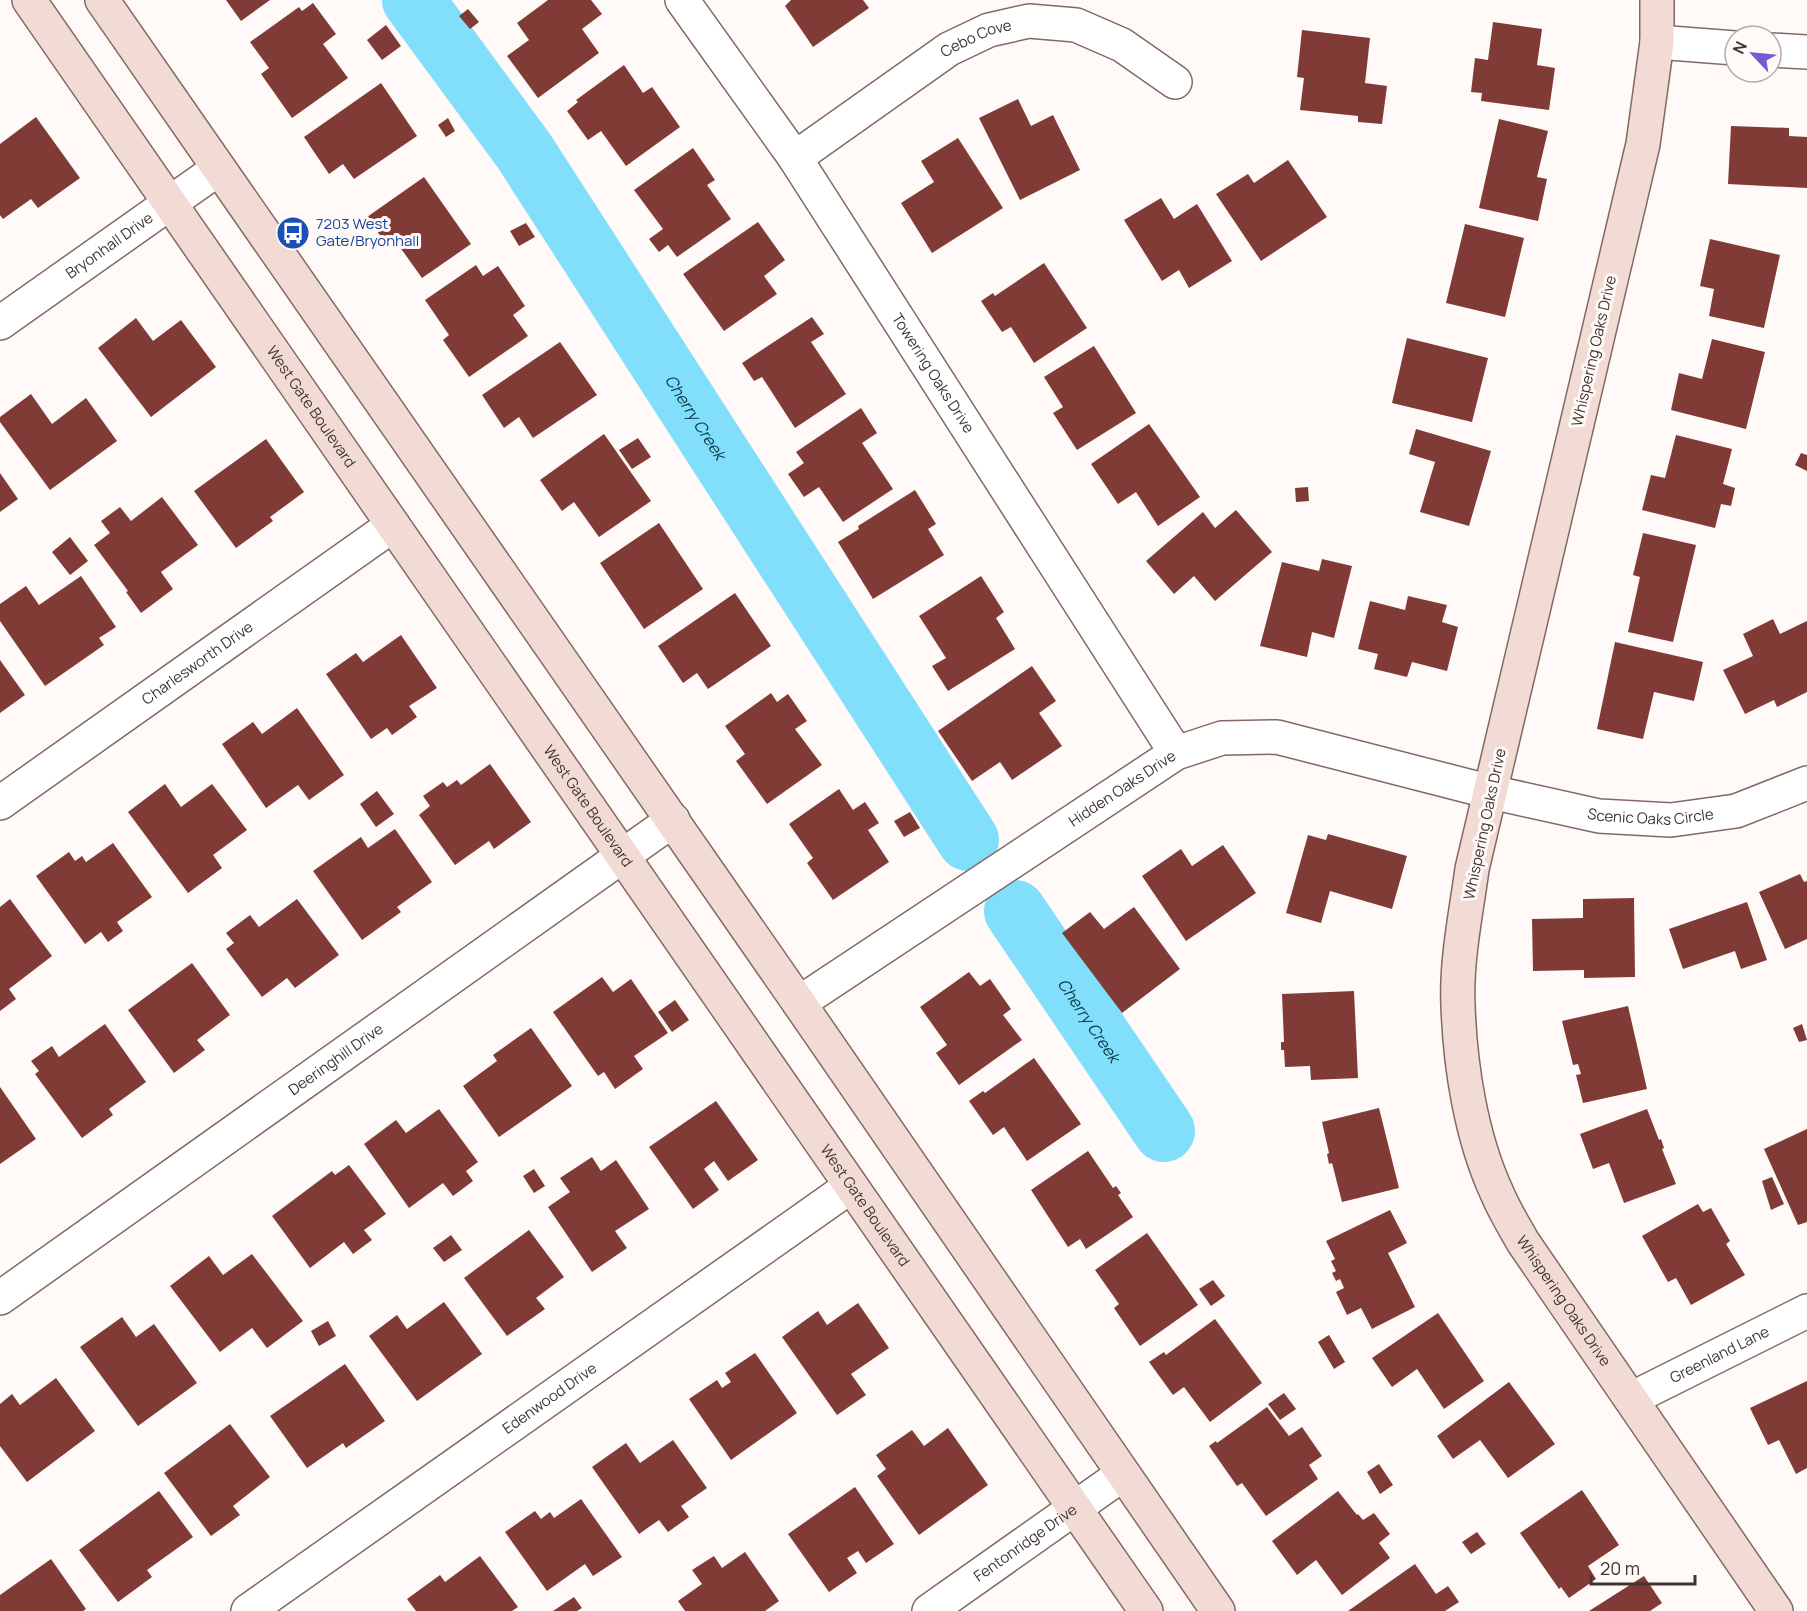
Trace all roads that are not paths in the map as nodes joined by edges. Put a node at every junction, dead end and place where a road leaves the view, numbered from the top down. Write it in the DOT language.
graph roads {
  1 [pos="30,0"];
  2 [pos="102,0"];
  3 [pos="682,0"];
  4 [pos="1657,0"];
  5 [pos="1656,42"];
  6 [pos="1723,47"];
  7 [pos="1783,51"];
  8 [pos="1807,52"];
  9 [pos="1175,82"];
  10 [pos="795,158"];
  11 [pos="218,169"];
  12 [pos="171,202"];
  13 [pos="0,323"];
  14 [pos="393,525"];
  15 [pos="1176,753"];
  16 [pos="1807,783"];
  17 [pos="1491,792"];
  18 [pos="0,803"];
  19 [pos="672,820"];
  20 [pos="622,855"];
  21 [pos="799,1003"];
  22 [pos="851,1186"];
  23 [pos="0,1299"];
  24 [pos="1807,1311"];
  25 [pos="1631,1400"];
  26 [pos="1123,1474"];
  27 [pos="1075,1508"];
  28 [pos="248,1611"];
  29 [pos="929,1611"];
  30 [pos="1146,1611"];
  31 [pos="1218,1611"];
  32 [pos="1776,1611"];
  1 -- 12 [label="main road, West Gate Boulevard"];
  2 -- 11 [label="main road"];
  3 -- 10 [label="street, Towering Oaks Drive"];
  4 -- 5 [label="main road, Whispering Oaks Drive"];
  5 -- 6 [label="street"];
  5 -- 17 [label="main road, Whispering Oaks Drive"];
  7 -- 8 [label="street"];
  9 -- 10 [label="street, Cebo Cove"];
  10 -- 15 [label="street, Towering Oaks Drive"];
  11 -- 12 [label="street, Bryonhall Drive"];
  11 -- 19 [label="main road"];
  12 -- 13 [label="street, Bryonhall Drive"];
  12 -- 14 [label="main road, West Gate Boulevard"];
  14 -- 18 [label="street, Charlesworth Drive"];
  14 -- 20 [label="main road, West Gate Boulevard"];
  15 -- 17 [label="street, Hidden Oaks Drive"];
  15 -- 21 [label="street, Hidden Oaks Drive"];
  16 -- 17 [label="street, Scenic Oaks Circle"];
  17 -- 25 [label="main road, Whispering Oaks Drive"];
  19 -- 20 [label="street, Deeringhill Drive"];
  19 -- 21 [label="main road"];
  20 -- 22 [label="main road, West Gate Boulevard"];
  20 -- 23 [label="street, Deeringhill Drive"];
  21 -- 26 [label="main road"];
  22 -- 27 [label="main road, West Gate Boulevard"];
  22 -- 28 [label="street, Edenwood Drive"];
  24 -- 25 [label="street, Greenland Lane"];
  25 -- 32 [label="main road, Whispering Oaks Drive"];
  26 -- 27 [label="street, Fentonridge Drive"];
  26 -- 31 [label="main road"];
  27 -- 29 [label="street, Fentonridge Drive"];
  27 -- 30 [label="main road, West Gate Boulevard"];
}
